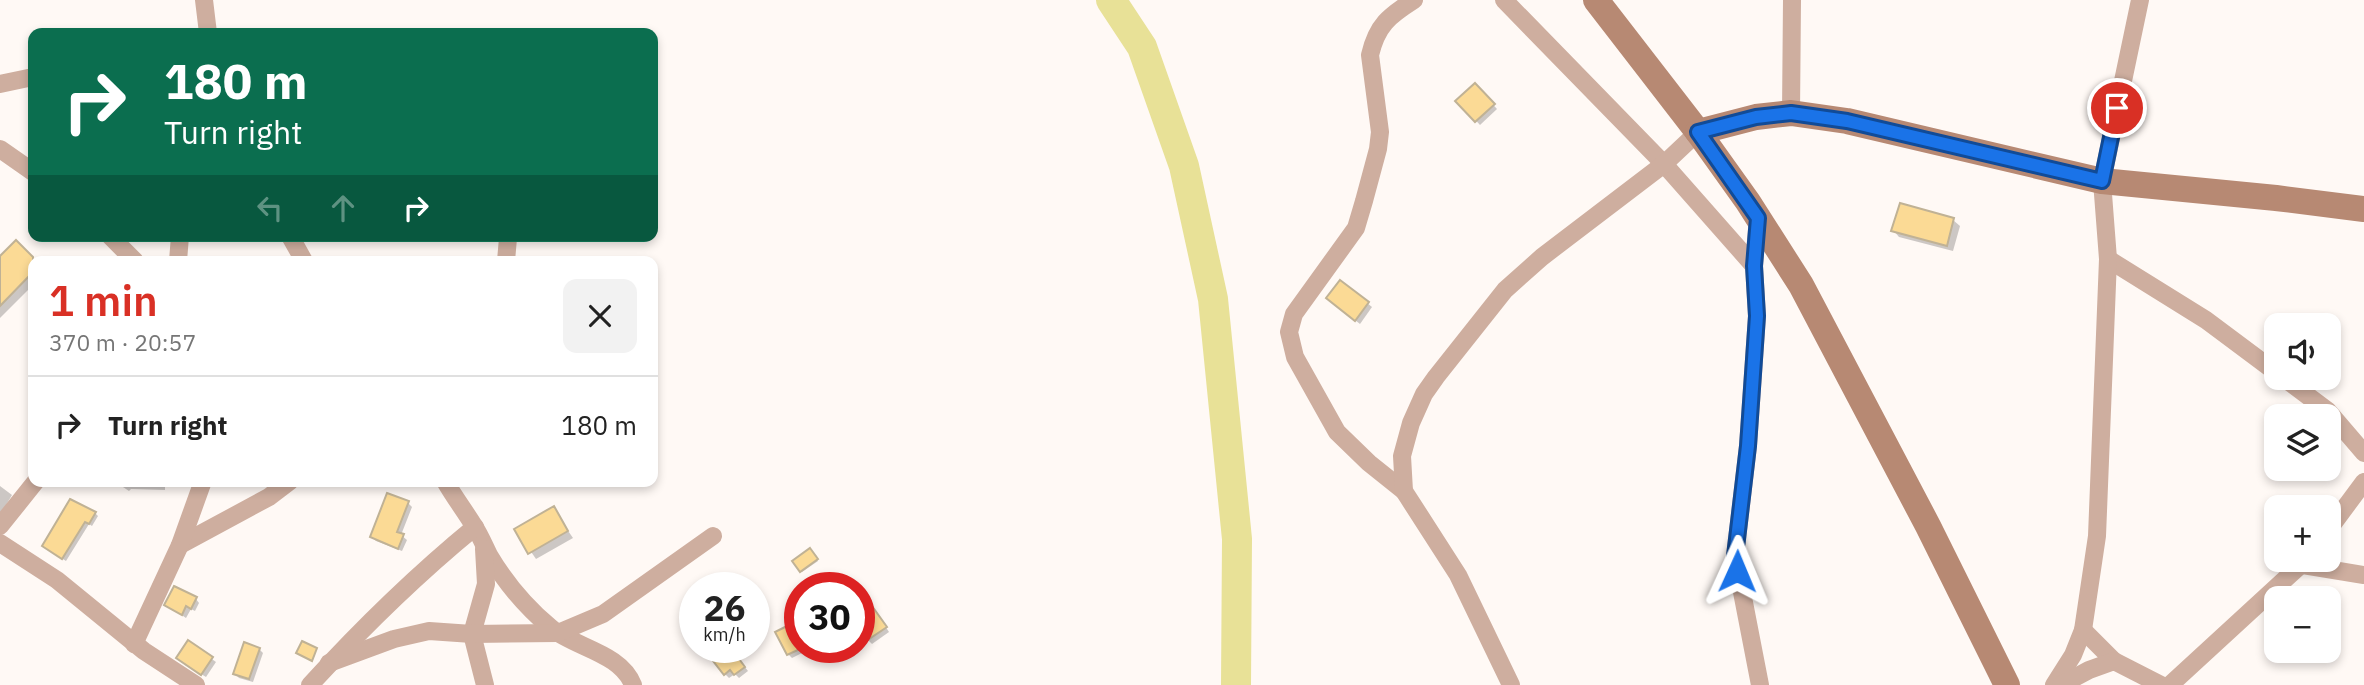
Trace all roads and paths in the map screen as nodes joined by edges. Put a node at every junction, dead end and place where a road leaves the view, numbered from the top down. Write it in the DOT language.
graph roads {
  1 [pos="204,0"];
  2 [pos="1414,0"];
  3 [pos="1504,0"];
  4 [pos="1596,0"];
  5 [pos="1791,0"];
  6 [pos="2140,0"];
  7 [pos="207,28"];
  8 [pos="28,78"];
  9 [pos="0,84"];
  10 [pos="1791,113"];
  11 [pos="1698,132"];
  12 [pos="0,149"];
  13 [pos="1664,164"];
  14 [pos="28,169"];
  15 [pos="2102,181"];
  16 [pos="2364,209"];
  17 [pos="1758,218"];
  18 [pos="116,242"];
  19 [pos="130,256"];
  20 [pos="2108,259"];
  21 [pos="1754,266"];
  22 [pos="2264,363"];
  23 [pos="2300,390"];
  24 [pos="2364,453"];
  25 [pos="2364,482"];
  26 [pos="31,487"];
  27 [pos="201,487"];
  28 [pos="282,487"];
  29 [pos="449,487"];
  30 [pos="1404,491"];
  31 [pos="2341,513"];
  32 [pos="0,526"];
  33 [pos="475,527"];
  34 [pos="713,536"];
  35 [pos="0,542"];
  36 [pos="180,545"];
  37 [pos="484,545"];
  38 [pos="2341,570"];
  39 [pos="2293,572"];
  40 [pos="2364,575"];
  41 [pos="2083,630"];
  42 [pos="558,633"];
  43 [pos="472,634"];
  44 [pos="134,644"];
  45 [pos="158,660"];
  46 [pos="2114,661"];
  47 [pos="329,663"];
  48 [pos="167,685"];
  49 [pos="196,685"];
  50 [pos="310,685"];
  51 [pos="485,685"];
  52 [pos="633,685"];
  53 [pos="1511,685"];
  54 [pos="1760,685"];
  55 [pos="2007,685"];
  56 [pos="2054,685"];
  57 [pos="2061,685"];
  58 [pos="2161,685"];
  59 [pos="2170,685"];
  1 -- 7 [label="street"];
  2 -- 30 [label="street"];
  3 -- 13 [label="street"];
  4 -- 11 [label="street"];
  5 -- 10 [label="street"];
  6 -- 15 [label="street"];
  8 -- 9 [label="street"];
  10 -- 11 [label="street"];
  10 -- 15 [label="street"];
  11 -- 13 [label="street"];
  11 -- 17 [label="street"];
  12 -- 14 [label="street"];
  13 -- 21 [label="street"];
  13 -- 30 [label="street"];
  15 -- 16 [label="street"];
  15 -- 20 [label="street"];
  17 -- 21 [label="street"];
  17 -- 55 [label="street"];
  18 -- 19 [label="street"];
  20 -- 22 [label="street"];
  20 -- 41 [label="street"];
  21 -- 54 [label="street"];
  23 -- 24 [label="street"];
  25 -- 31 [label="street"];
  26 -- 32 [label="street"];
  27 -- 36 [label="street"];
  28 -- 36 [label="street"];
  29 -- 33 [label="street"];
  30 -- 53 [label="street"];
  33 -- 37 [label="street"];
  33 -- 47 [label="street"];
  34 -- 42 [label="street"];
  35 -- 44 [label="street"];
  36 -- 44 [label="street"];
  37 -- 42 [label="street"];
  37 -- 43 [label="street"];
  38 -- 40 [label="street"];
  39 -- 59 [label="street"];
  41 -- 46 [label="street"];
  41 -- 56 [label="street"];
  42 -- 43 [label="street"];
  42 -- 52 [label="street"];
  43 -- 47 [label="street"];
  43 -- 51 [label="street"];
  44 -- 45 [label="street"];
  45 -- 48 [label="street"];
  45 -- 49 [label="street"];
  46 -- 57 [label="street"];
  46 -- 58 [label="street"];
  47 -- 50 [label="street"];
}
